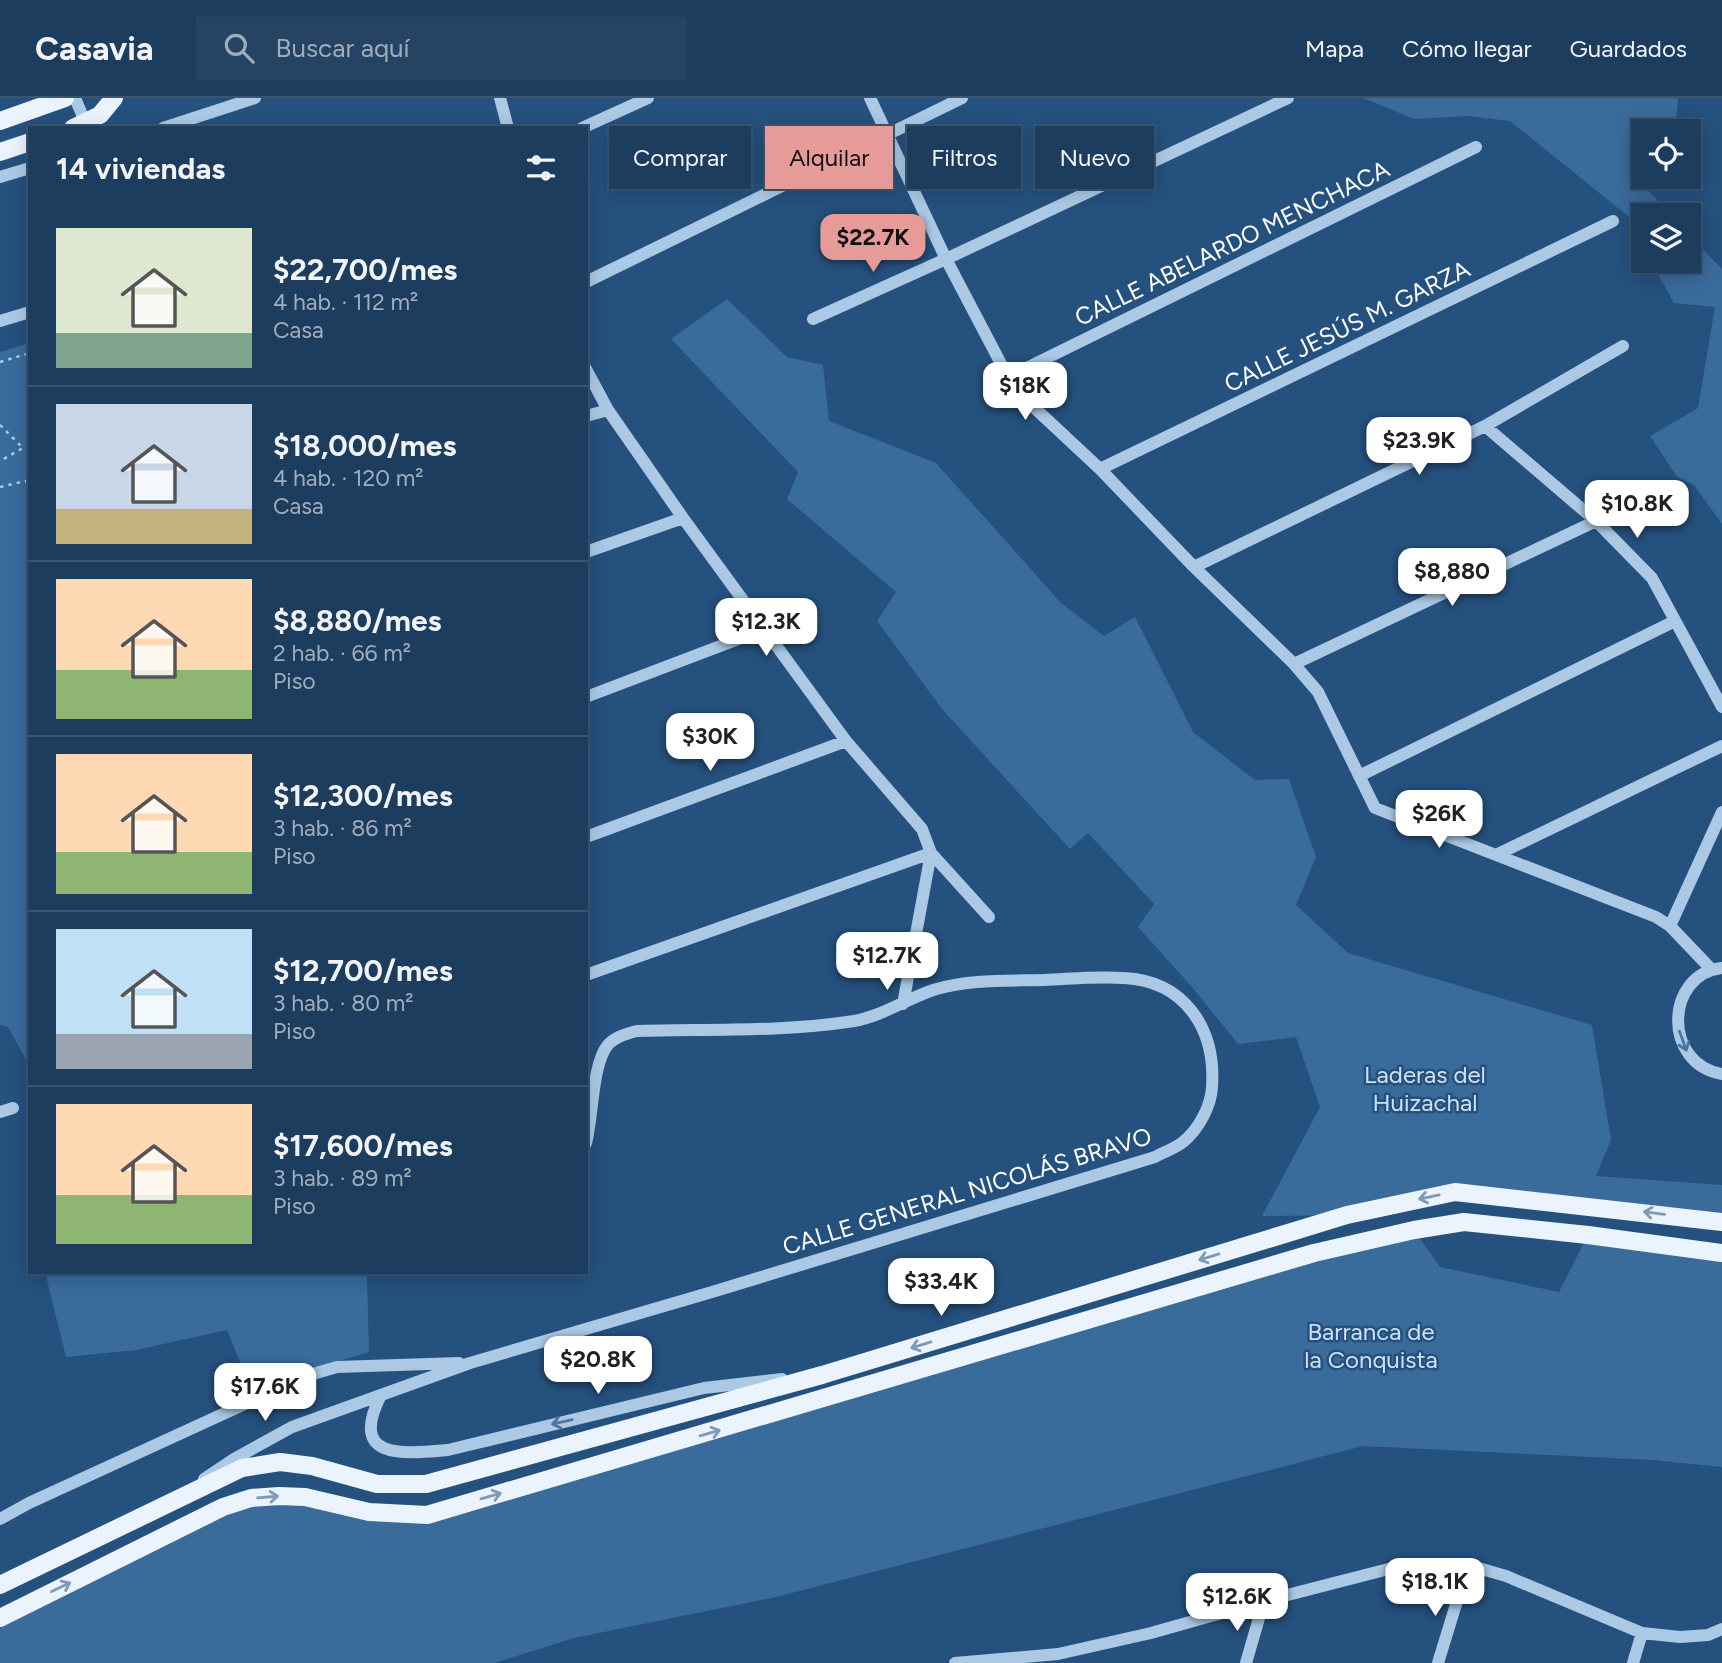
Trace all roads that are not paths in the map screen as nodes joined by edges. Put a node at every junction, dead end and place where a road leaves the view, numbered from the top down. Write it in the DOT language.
graph roads {
  1 [pos="65,98"];
  2 [pos="75,98"];
  3 [pos="114,98"];
  4 [pos="255,98"];
  5 [pos="500,98"];
  6 [pos="648,98"];
  7 [pos="870,98"];
  8 [pos="962,98"];
  9 [pos="1288,98"];
  10 [pos="0,121"];
  11 [pos="79,126"];
  12 [pos="169,126"];
  13 [pos="507,126"];
  14 [pos="586,126"];
  15 [pos="883,126"];
  16 [pos="893,132"];
  17 [pos="28,143"];
  18 [pos="1476,147"];
  19 [pos="893,148"];
  20 [pos="0,152"];
  21 [pos="28,169"];
  22 [pos="0,177"];
  23 [pos="776,189"];
  24 [pos="1613,221"];
  25 [pos="946,260"];
  26 [pos="588,281"];
  27 [pos="28,313"];
  28 [pos="813,319"];
  29 [pos="0,321"];
  30 [pos="1623,346"];
  31 [pos="588,373"];
  32 [pos="1008,377"];
  33 [pos="608,410"];
  34 [pos="588,415"];
  35 [pos="1485,426"];
  36 [pos="1100,469"];
  37 [pos="683,518"];
  38 [pos="1596,522"];
  39 [pos="588,551"];
  40 [pos="1194,567"];
  41 [pos="1675,621"];
  42 [pos="765,629"];
  43 [pos="1294,664"];
  44 [pos="588,696"];
  45 [pos="1722,707"];
  46 [pos="846,741"];
  47 [pos="1722,746"];
  48 [pos="1359,776"];
  49 [pos="1722,812"];
  50 [pos="588,836"];
  51 [pos="931,853"];
  52 [pos="1498,854"];
  53 [pos="989,917"];
  54 [pos="1670,926"];
  55 [pos="1717,969"];
  56 [pos="588,974"];
  57 [pos="903,1004"];
  58 [pos="1722,1074"];
  59 [pos="13,1108"];
  60 [pos="0,1112"];
  61 [pos="588,1131"];
  62 [pos="1722,1222"];
  63 [pos="1722,1253"];
  64 [pos="470,1363"];
  65 [pos="822,1375"];
  66 [pos="381,1395"];
  67 [pos="175,1500"];
  68 [pos="0,1519"];
  69 [pos="1468,1565"];
  70 [pos="0,1585"];
  71 [pos="1264,1601"];
  72 [pos="0,1618"];
  73 [pos="1722,1629"];
  74 [pos="1642,1633"];
  75 [pos="1057,1659"];
  76 [pos="955,1663"];
  77 [pos="1246,1663"];
  78 [pos="1438,1663"];
  79 [pos="1633,1663"];
  1 -- 10 [label="main road"];
  2 -- 11 [label="street"];
  3 -- 11 [label="main road"];
  4 -- 12 [label="street"];
  5 -- 13 [label="street"];
  6 -- 14 [label="street"];
  7 -- 15 [label="street"];
  8 -- 16 [label="street"];
  9 -- 25 [label="street"];
  17 -- 20 [label="main road"];
  18 -- 32 [label="street, CALLE ABELARDO MENCHACA"];
  19 -- 25 [label="street"];
  21 -- 22 [label="street"];
  23 -- 26 [label="street"];
  24 -- 36 [label="street, CALLE JESÚS M. GARZA"];
  25 -- 28 [label="street"];
  25 -- 32 [label="street"];
  27 -- 29 [label="street"];
  30 -- 35 [label="street"];
  31 -- 33 [label="street"];
  32 -- 36 [label="street"];
  33 -- 34 [label="street"];
  33 -- 37 [label="street"];
  35 -- 38 [label="street"];
  35 -- 40 [label="street"];
  36 -- 40 [label="street"];
  37 -- 39 [label="street"];
  37 -- 42 [label="street"];
  38 -- 41 [label="street"];
  38 -- 43 [label="street"];
  40 -- 43 [label="street"];
  41 -- 45 [label="street"];
  41 -- 48 [label="street"];
  42 -- 44 [label="street"];
  42 -- 46 [label="street"];
  43 -- 48 [label="street"];
  46 -- 50 [label="street"];
  46 -- 51 [label="street"];
  47 -- 52 [label="street"];
  48 -- 52 [label="street"];
  49 -- 54 [label="street"];
  51 -- 53 [label="street"];
  51 -- 56 [label="street"];
  51 -- 57 [label="street"];
  52 -- 54 [label="street"];
  54 -- 55 [label="street"];
  55 -- 58 [label="street, one-way"];
  57 -- 61 [label="street, CALLE GENERAL NICOLÁS BRAVO"];
  57 -- 64 [label="street, CALLE GENERAL NICOLÁS BRAVO"];
  59 -- 60 [label="street"];
  62 -- 65 [label="main road, one-way"];
  72 -- 63 [label="main road, one-way"];
  64 -- 66 [label="street, CALLE GENERAL NICOLÁS BRAVO"];
  64 -- 68 [label="street, CALLE GENERAL NICOLÁS BRAVO"];
  65 -- 66 [label="street, one-way"];
  65 -- 67 [label="main road"];
  66 -- 67 [label="street, CALLE GENERAL NICOLÁS BRAVO"];
  67 -- 70 [label="main road"];
  69 -- 71 [label="street"];
  69 -- 74 [label="street"];
  69 -- 78 [label="street"];
  71 -- 75 [label="street"];
  71 -- 77 [label="street"];
  73 -- 74 [label="street"];
  74 -- 79 [label="street"];
  75 -- 76 [label="street"];
}
